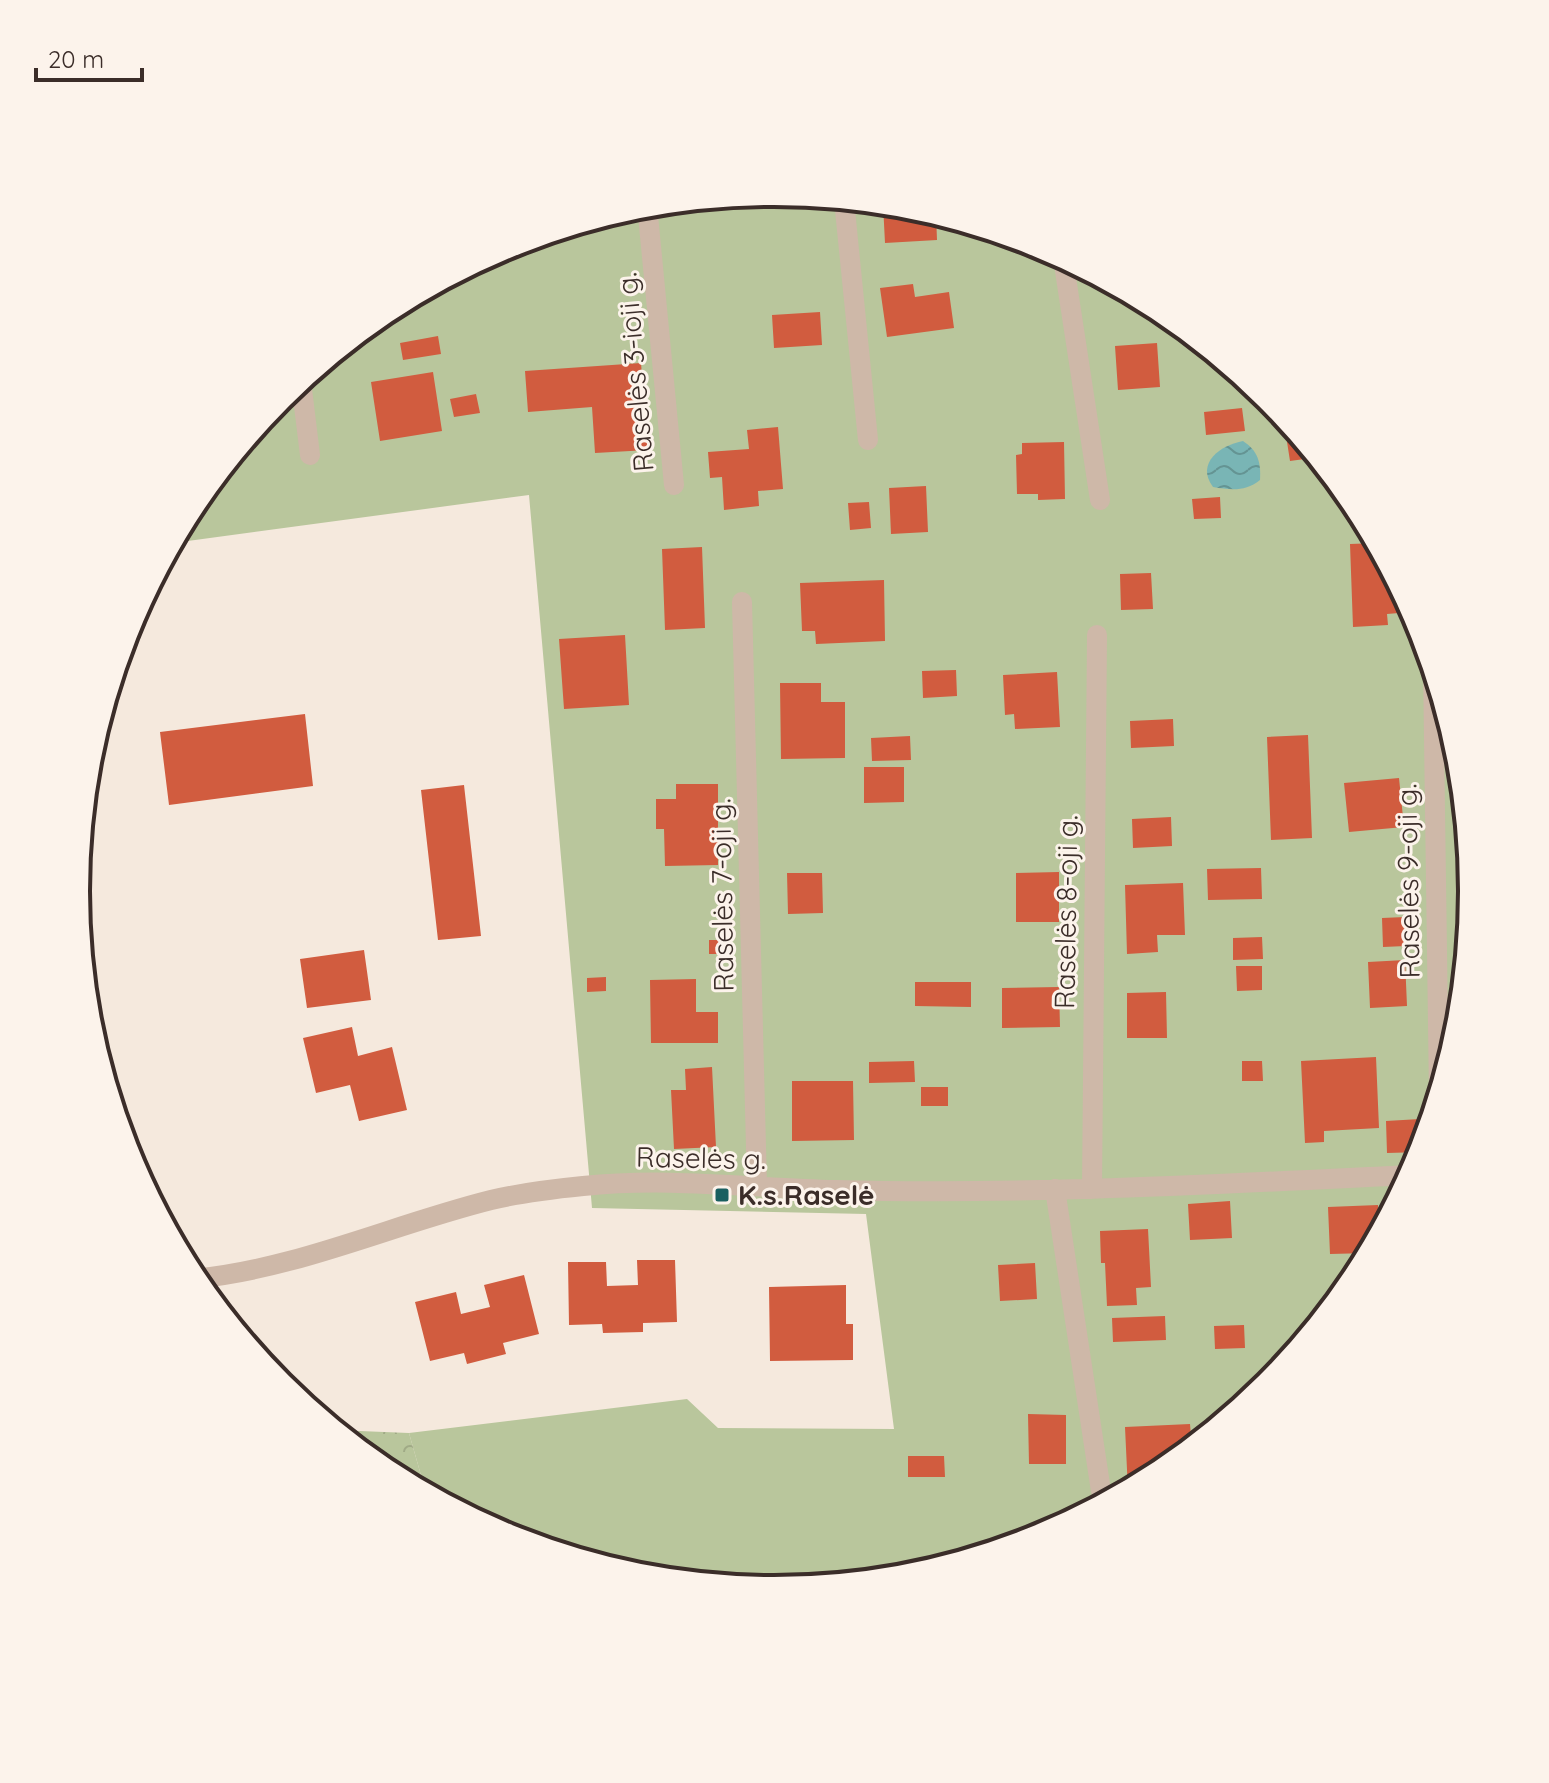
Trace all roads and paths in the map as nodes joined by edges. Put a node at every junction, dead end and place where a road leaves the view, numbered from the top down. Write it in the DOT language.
graph roads {
  1 [pos="845,211"];
  2 [pos="648,219"];
  3 [pos="1065,273"];
  4 [pos="303,395"];
  5 [pos="868,440"];
  6 [pos="310,455"];
  7 [pos="674,485"];
  8 [pos="1100,500"];
  9 [pos="742,602"];
  10 [pos="1097,635"];
  11 [pos="1434,706"];
  12 [pos="1438,1058"];
  13 [pos="1396,1178"];
  14 [pos="757,1186"];
  15 [pos="1055,1189"];
  16 [pos="1092,1189"];
  17 [pos="209,1277"];
  18 [pos="1101,1492"];
  1 -- 5 [label="street"];
  2 -- 7 [label="street, Raselės 3-ioji g."];
  3 -- 8 [label="street"];
  4 -- 6 [label="street"];
  9 -- 14 [label="street, Raselės 7-oji g."];
  10 -- 16 [label="street, Raselės 8-oji g."];
  11 -- 12 [label="street, Raselės 9-oji g."];
  13 -- 16 [label="street, Raselės g."];
  14 -- 15 [label="street, Raselės g."];
  14 -- 17 [label="street, Raselės g."];
  15 -- 16 [label="street, Raselės g."];
  15 -- 18 [label="street"];
}
